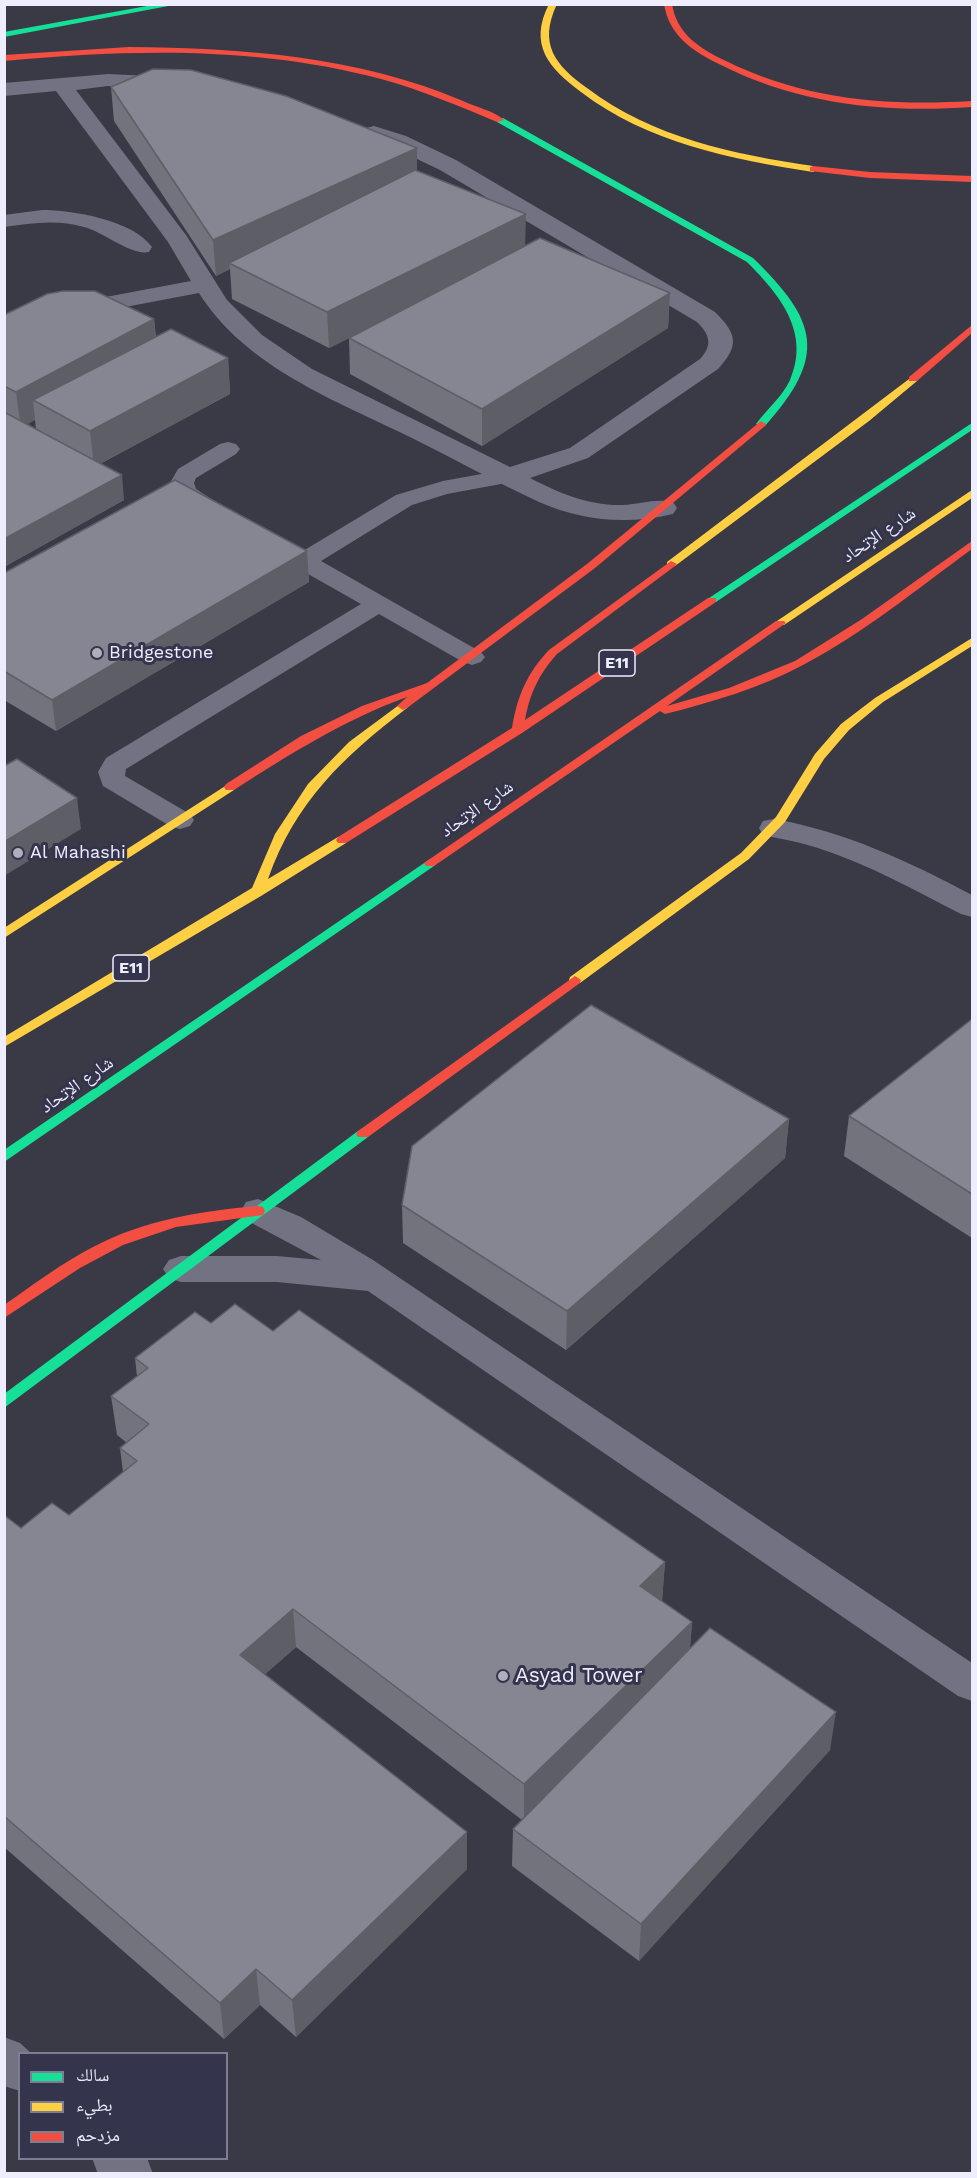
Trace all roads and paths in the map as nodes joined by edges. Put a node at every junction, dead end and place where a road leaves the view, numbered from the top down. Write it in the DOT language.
graph roads {
  1 [pos="175,4"];
  2 [pos="553,4"];
  3 [pos="668,4"];
  4 [pos="4,35"];
  5 [pos="4,58"];
  6 [pos="61,84"];
  7 [pos="192,86"];
  8 [pos="4,90"];
  9 [pos="972,104"];
  10 [pos="352,126"];
  11 [pos="972,179"];
  12 [pos="4,221"];
  13 [pos="141,247"];
  14 [pos="206,285"];
  15 [pos="4,322"];
  16 [pos="972,328"];
  17 [pos="972,426"];
  18 [pos="228,450"];
  19 [pos="509,476"];
  20 [pos="972,493"];
  21 [pos="664,508"];
  22 [pos="972,544"];
  23 [pos="304,561"];
  24 [pos="380,603"];
  25 [pos="972,641"];
  26 [pos="472,657"];
  27 [pos="434,684"];
  28 [pos="643,716"];
  29 [pos="518,730"];
  30 [pos="180,820"];
  31 [pos="774,828"];
  32 [pos="257,893"];
  33 [pos="972,907"];
  34 [pos="4,934"];
  35 [pos="4,1043"];
  36 [pos="4,1157"];
  37 [pos="258,1211"];
  38 [pos="181,1269"];
  39 [pos="375,1278"];
  40 [pos="4,1313"];
  41 [pos="4,1402"];
  42 [pos="972,1684"];
  43 [pos="4,2057"];
  44 [pos="18,2069"];
  45 [pos="116,2160"];
  46 [pos="131,2174"];
  1 -- 4 [label="main road"];
  2 -- 11 [label="main road"];
  3 -- 9 [label="main road"];
  5 -- 21 [label="main road"];
  6 -- 7 [label="street"];
  6 -- 8 [label="street"];
  6 -- 14 [label="street"];
  10 -- 19 [label="street"];
  12 -- 13 [label="lane"];
  14 -- 15 [label="street"];
  14 -- 19 [label="street"];
  16 -- 29 [label="main road"];
  17 -- 29 [label="main road, E11"];
  18 -- 23 [label="lane"];
  19 -- 21 [label="street"];
  19 -- 23 [label="lane"];
  20 -- 28 [label="main road, شارع الإتحاد"];
  21 -- 26 [label="main road"];
  22 -- 28 [label="main road"];
  23 -- 24 [label="lane"];
  24 -- 26 [label="lane"];
  24 -- 30 [label="lane"];
  25 -- 31 [label="main road"];
  26 -- 27 [label="main road"];
  27 -- 30 [label="main road"];
  27 -- 32 [label="main road"];
  28 -- 36 [label="main road, شارع الإتحاد"];
  29 -- 32 [label="main road, E11"];
  30 -- 34 [label="main road"];
  31 -- 33 [label="street"];
  31 -- 37 [label="main road"];
  32 -- 35 [label="main road, E11"];
  37 -- 38 [label="main road"];
  37 -- 39 [label="street"];
  37 -- 40 [label="main road"];
  38 -- 39 [label="street"];
  38 -- 41 [label="main road"];
  39 -- 42 [label="street"];
  43 -- 44 [label="street"];
  45 -- 46 [label="street"];
}
